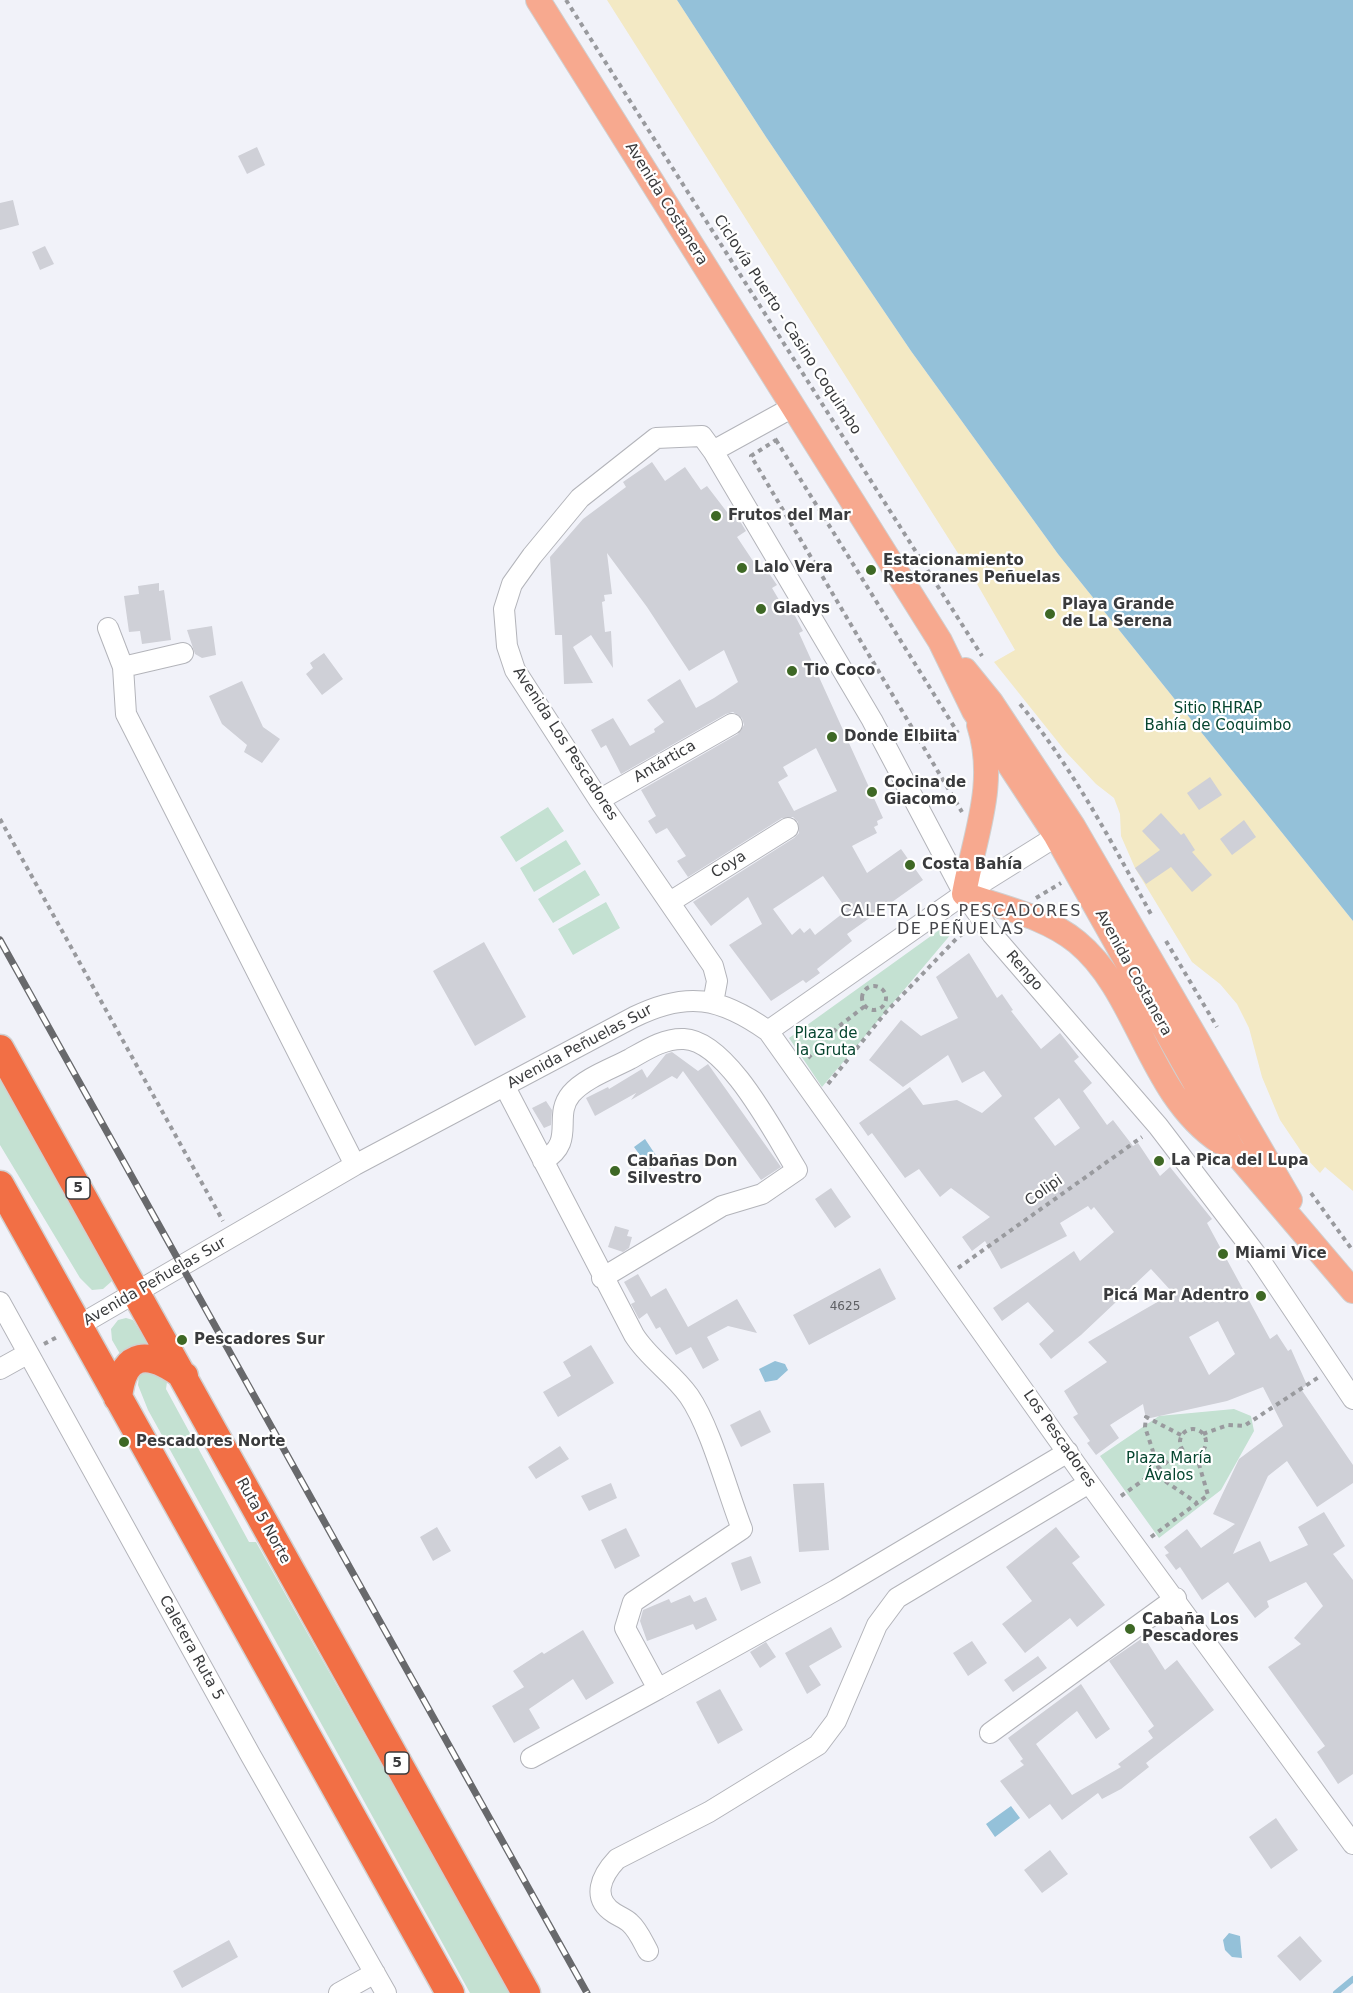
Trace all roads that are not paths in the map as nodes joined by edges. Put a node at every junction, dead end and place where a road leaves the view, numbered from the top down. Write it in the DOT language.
graph roads {
  1 [pos="538,0"];
  2 [pos="794,407"];
  3 [pos="713,451"];
  4 [pos="108,628"];
  5 [pos="940,641"];
  6 [pos="183,653"];
  7 [pos="123,668"];
  8 [pos="975,711"];
  9 [pos="732,724"];
  10 [pos="599,800"];
  11 [pos="788,828"];
  12 [pos="1065,831"];
  13 [pos="964,894"];
  14 [pos="670,902"];
  15 [pos="713,1003"];
  16 [pos="768,1031"];
  17 [pos="0,1049"];
  18 [pos="505,1088"];
  19 [pos="1233,1150"];
  20 [pos="543,1161"];
  21 [pos="355,1165"];
  22 [pos="0,1185"];
  23 [pos="1326,1259"];
  24 [pos="602,1278"];
  25 [pos="1353,1291"];
  26 [pos="136,1292"];
  27 [pos="2,1312"];
  28 [pos="78,1326"];
  29 [pos="27,1354"];
  30 [pos="0,1368"];
  31 [pos="184,1376"];
  32 [pos="1352,1396"];
  33 [pos="118,1398"];
  34 [pos="1068,1452"];
  35 [pos="1089,1483"];
  36 [pos="1176,1598"];
  37 [pos="658,1689"];
  38 [pos="990,1733"];
  39 [pos="531,1758"];
  40 [pos="1353,1844"];
  41 [pos="648,1951"];
  42 [pos="375,1973"];
  43 [pos="339,1993"];
  44 [pos="386,1993"];
  45 [pos="450,1993"];
  46 [pos="526,1993"];
  1 -- 2 [label="main road, Avenida Costanera"];
  2 -- 3 [label="street"];
  2 -- 5 [label="main road, Avenida Costanera"];
  3 -- 10 [label="street, Avenida Los Pescadores"];
  3 -- 13 [label="street, Rengo"];
  4 -- 7 [label="street"];
  5 -- 8 [label="main road, Avenida Costanera"];
  5 -- 12 [label="main road, Avenida Costanera"];
  6 -- 7 [label="street"];
  7 -- 21 [label="street"];
  8 -- 12 [label="main road, Avenida Costanera"];
  8 -- 13 [label="main road"];
  9 -- 10 [label="street, Antártica"];
  10 -- 14 [label="street, Avenida Los Pescadores"];
  11 -- 14 [label="street, Coya"];
  12 -- 13 [label="street"];
  12 -- 19 [label="main road, Avenida Costanera"];
  12 -- 23 [label="main road, Avenida Costanera"];
  13 -- 16 [label="street"];
  13 -- 19 [label="main road"];
  13 -- 32 [label="street, Rengo"];
  14 -- 15 [label="street, Avenida Los Pescadores"];
  15 -- 16 [label="street, Avenida Peñuelas Sur"];
  15 -- 18 [label="street, Avenida Peñuelas Sur"];
  16 -- 34 [label="street, Los Pescadores"];
  17 -- 26 [label="highway, Ruta 5 Norte / 5"];
  18 -- 20 [label="street"];
  18 -- 21 [label="street, Avenida Peñuelas Sur"];
  19 -- 23 [label="main road, Avenida Costanera"];
  20 -- 24 [label="street"];
  20 -- 24 [label="street"];
  21 -- 26 [label="street, Avenida Peñuelas Sur"];
  22 -- 28 [label="highway"];
  23 -- 25 [label="main road, Avenida Costanera"];
  24 -- 37 [label="street"];
  26 -- 28 [label="street, Avenida Peñuelas Sur"];
  26 -- 31 [label="highway, Ruta 5 Norte / 5"];
  27 -- 29 [label="street, Caletera Ruta 5"];
  28 -- 33 [label="highway"];
  29 -- 30 [label="street"];
  29 -- 42 [label="street, Caletera Ruta 5"];
  31 -- 33 [label="highway"];
  31 -- 46 [label="highway, Ruta 5 Norte / 5"];
  33 -- 45 [label="highway"];
  34 -- 35 [label="street, Los Pescadores"];
  34 -- 37 [label="street"];
  35 -- 36 [label="street, Los Pescadores"];
  35 -- 41 [label="street"];
  36 -- 38 [label="street"];
  36 -- 40 [label="street, Los Pescadores"];
  37 -- 39 [label="street"];
  42 -- 43 [label="street"];
  42 -- 44 [label="street, Caletera Ruta 5"];
}
